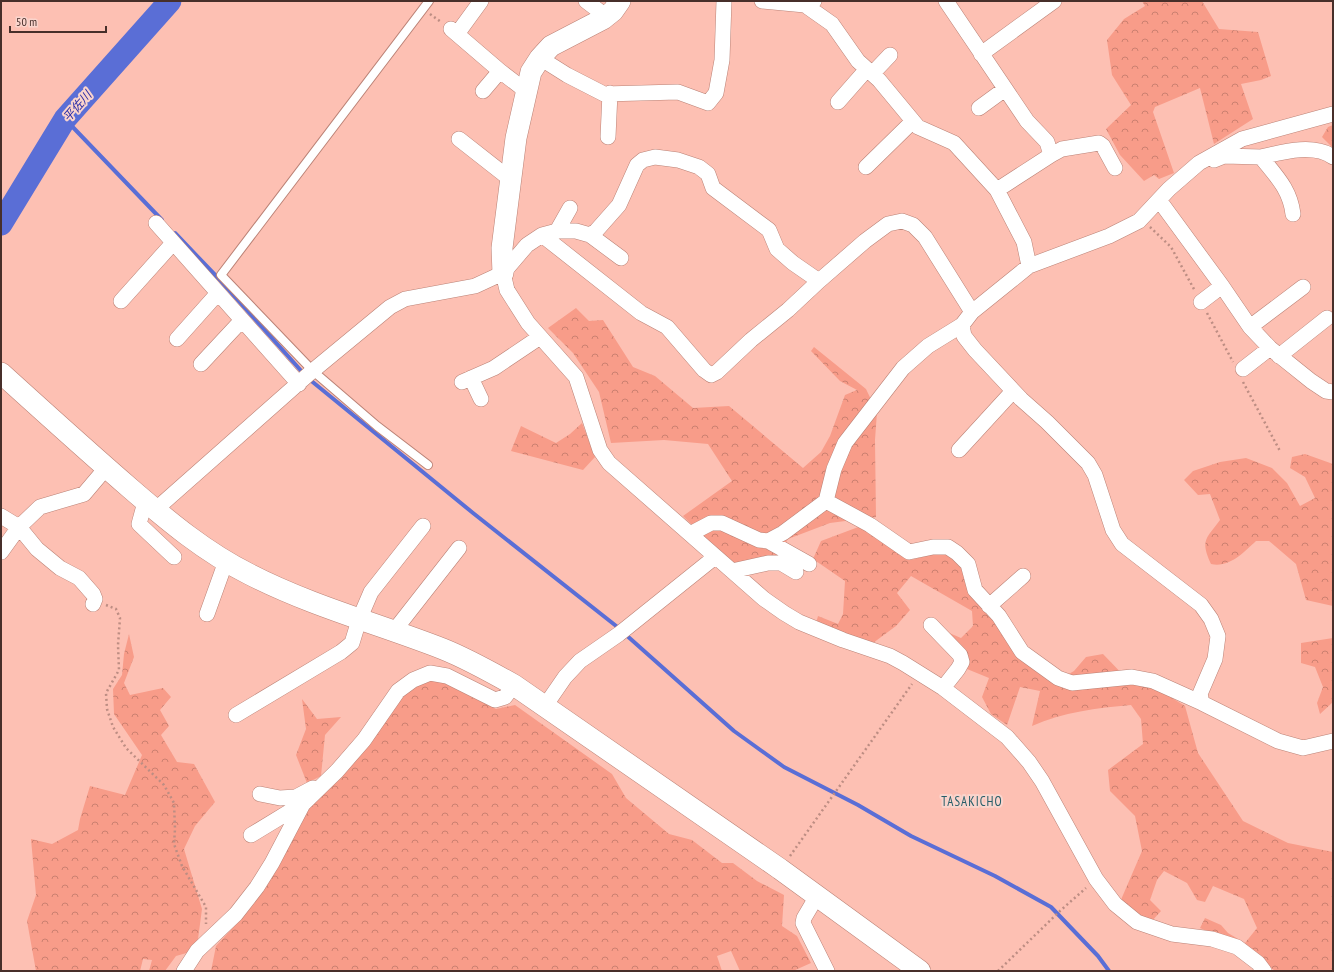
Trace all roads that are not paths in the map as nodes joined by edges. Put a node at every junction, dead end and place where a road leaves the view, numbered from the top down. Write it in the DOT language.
graph roads {
  1 [pos="429,1"];
  2 [pos="481,1"];
  3 [pos="586,1"];
  4 [pos="620,1"];
  5 [pos="724,1"];
  6 [pos="762,1"];
  7 [pos="946,1"];
  8 [pos="1053,1"];
  9 [pos="810,3"];
  10 [pos="607,17"];
  11 [pos="981,54"];
  12 [pos="890,55"];
  13 [pos="540,58"];
  14 [pos="500,71"];
  15 [pos="869,72"];
  16 [pos="1005,89"];
  17 [pos="484,91"];
  18 [pos="526,91"];
  19 [pos="610,93"];
  20 [pos="838,102"];
  21 [pos="979,108"];
  22 [pos="1333,114"];
  23 [pos="913,121"];
  24 [pos="608,137"];
  25 [pos="459,139"];
  26 [pos="1051,155"];
  27 [pos="1261,157"];
  28 [pos="1333,157"];
  29 [pos="1199,163"];
  30 [pos="866,167"];
  31 [pos="1115,168"];
  32 [pos="510,179"];
  33 [pos="997,190"];
  34 [pos="1159,200"];
  35 [pos="570,208"];
  36 [pos="1293,214"];
  37 [pos="156,223"];
  38 [pos="556,231"];
  39 [pos="542,235"];
  40 [pos="590,235"];
  41 [pos="173,243"];
  42 [pos="621,258"];
  43 [pos="1028,266"];
  44 [pos="503,273"];
  45 [pos="819,281"];
  46 [pos="1222,286"];
  47 [pos="1303,286"];
  48 [pos="218,293"];
  49 [pos="121,302"];
  50 [pos="1201,302"];
  51 [pos="972,312"];
  52 [pos="1327,318"];
  53 [pos="242,320"];
  54 [pos="962,325"];
  55 [pos="1250,327"];
  56 [pos="540,337"];
  57 [pos="177,339"];
  58 [pos="1274,352"];
  59 [pos="201,364"];
  60 [pos="1239,370"];
  61 [pos="1,373"];
  62 [pos="306,377"];
  63 [pos="1014,391"];
  64 [pos="1333,392"];
  65 [pos="481,399"];
  66 [pos="959,450"];
  67 [pos="428,465"];
  68 [pos="106,468"];
  69 [pos="826,500"];
  70 [pos="150,506"];
  71 [pos="1,516"];
  72 [pos="423,526"];
  73 [pos="18,527"];
  74 [pos="690,534"];
  75 [pos="768,541"];
  76 [pos="459,548"];
  77 [pos="1,552"];
  78 [pos="174,557"];
  79 [pos="715,557"];
  80 [pos="226,561"];
  81 [pos="809,564"];
  82 [pos="732,571"];
  83 [pos="796,572"];
  84 [pos="1021,582"];
  85 [pos="94,601"];
  86 [pos="991,608"];
  87 [pos="207,614"];
  88 [pos="359,620"];
  89 [pos="931,625"];
  90 [pos="394,631"];
  91 [pos="514,685"];
  92 [pos="943,688"];
  93 [pos="1202,703"];
  94 [pos="545,706"];
  95 [pos="236,715"];
  96 [pos="1333,741"];
  97 [pos="324,782"];
  98 [pos="260,794"];
  99 [pos="303,804"];
  100 [pos="251,835"];
  101 [pos="817,896"];
  102 [pos="192,957"];
  103 [pos="174,971"];
  104 [pos="184,971"];
  105 [pos="827,971"];
  106 [pos="920,971"];
  107 [pos="1264,971"];
  1 -- 62 [label="lane"];
  2 -- 14 [label="street"];
  3 -- 10 [label="street"];
  4 -- 10 [label="street"];
  5 -- 19 [label="street"];
  6 -- 9 [label="street"];
  7 -- 11 [label="street"];
  8 -- 11 [label="street"];
  9 -- 15 [label="street"];
  10 -- 13 [label="street"];
  11 -- 16 [label="street"];
  12 -- 15 [label="street"];
  13 -- 18 [label="street"];
  13 -- 19 [label="street"];
  14 -- 17 [label="street"];
  14 -- 18 [label="street"];
  15 -- 20 [label="street"];
  15 -- 23 [label="street"];
  16 -- 21 [label="street"];
  16 -- 26 [label="street"];
  18 -- 32 [label="street"];
  19 -- 24 [label="street"];
  22 -- 29 [label="street"];
  23 -- 30 [label="street"];
  23 -- 33 [label="street"];
  25 -- 32 [label="street"];
  26 -- 31 [label="street"];
  26 -- 33 [label="street"];
  27 -- 28 [label="street"];
  27 -- 29 [label="street"];
  27 -- 36 [label="street"];
  29 -- 34 [label="street"];
  32 -- 44 [label="street"];
  33 -- 43 [label="street"];
  34 -- 43 [label="street"];
  34 -- 46 [label="street"];
  35 -- 38 [label="street"];
  37 -- 41 [label="street"];
  38 -- 39 [label="street"];
  38 -- 40 [label="street"];
  39 -- 44 [label="street"];
  39 -- 45 [label="street"];
  40 -- 42 [label="street"];
  40 -- 45 [label="street"];
  41 -- 48 [label="street"];
  41 -- 49 [label="street"];
  43 -- 51 [label="street"];
  44 -- 56 [label="street"];
  44 -- 62 [label="street"];
  45 -- 51 [label="street"];
  46 -- 50 [label="street"];
  46 -- 55 [label="street"];
  47 -- 55 [label="street"];
  48 -- 53 [label="street"];
  48 -- 57 [label="street"];
  51 -- 54 [label="street"];
  52 -- 58 [label="street"];
  53 -- 59 [label="street"];
  53 -- 62 [label="street"];
  54 -- 63 [label="street"];
  54 -- 69 [label="street"];
  55 -- 58 [label="street"];
  56 -- 65 [label="street"];
  56 -- 74 [label="street"];
  58 -- 60 [label="street"];
  58 -- 64 [label="street"];
  61 -- 68 [label="street"];
  62 -- 67 [label="lane"];
  62 -- 70 [label="street"];
  63 -- 66 [label="street"];
  63 -- 93 [label="street"];
  68 -- 70 [label="street"];
  68 -- 73 [label="street"];
  69 -- 75 [label="street"];
  69 -- 86 [label="street"];
  70 -- 78 [label="street"];
  70 -- 80 [label="street"];
  71 -- 73 [label="street"];
  72 -- 88 [label="street"];
  73 -- 77 [label="street"];
  73 -- 85 [label="street"];
  74 -- 75 [label="street"];
  74 -- 79 [label="street"];
  75 -- 81 [label="street"];
  76 -- 90 [label="street"];
  79 -- 82 [label="street"];
  79 -- 94 [label="street"];
  80 -- 87 [label="street"];
  80 -- 88 [label="street"];
  82 -- 83 [label="street"];
  82 -- 92 [label="street"];
  84 -- 86 [label="street"];
  86 -- 93 [label="street"];
  88 -- 90 [label="street"];
  88 -- 95 [label="street"];
  89 -- 92 [label="street"];
  90 -- 91 [label="street"];
  91 -- 94 [label="street"];
  91 -- 97 [label="street"];
  92 -- 107 [label="street"];
  93 -- 96 [label="street"];
  94 -- 101 [label="street"];
  97 -- 98 [label="street"];
  97 -- 99 [label="street"];
  99 -- 100 [label="street"];
  99 -- 102 [label="street"];
  101 -- 105 [label="street"];
  101 -- 106 [label="street"];
  102 -- 103 [label="street"];
  102 -- 104 [label="street"];
}
